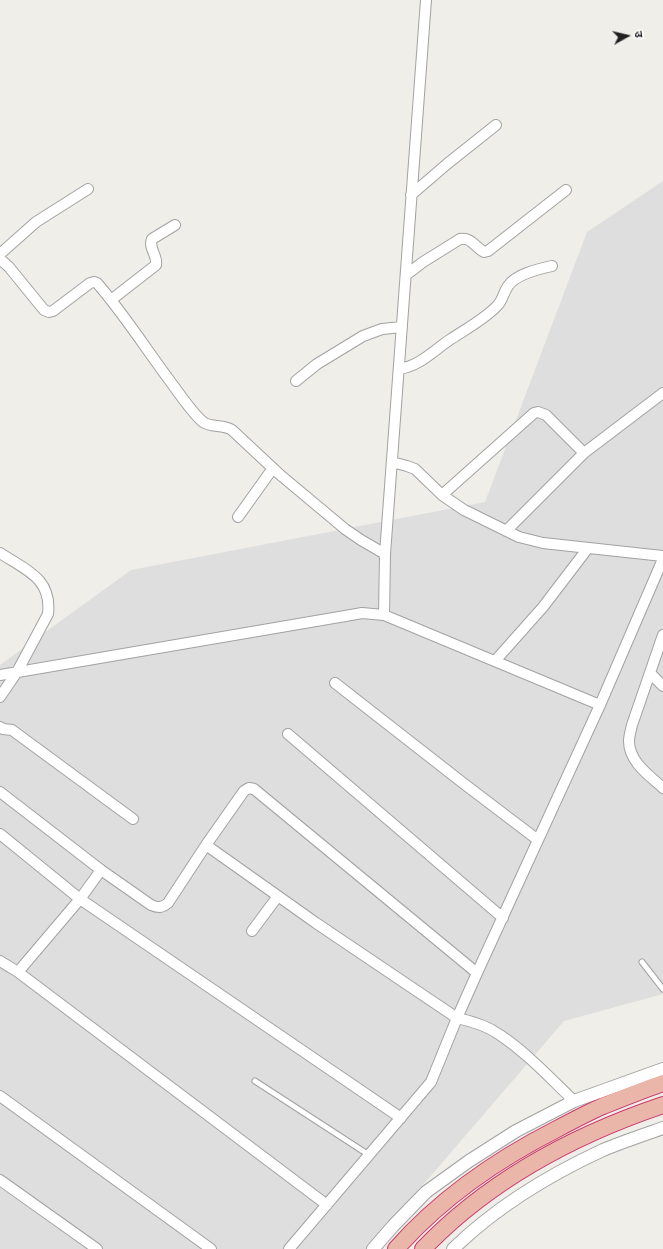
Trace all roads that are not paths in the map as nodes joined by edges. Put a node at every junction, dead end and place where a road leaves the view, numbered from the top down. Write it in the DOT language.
graph roads {
  1 [pos="426,0"];
  2 [pos="496,124"];
  3 [pos="88,189"];
  4 [pos="566,190"];
  5 [pos="411,195"];
  6 [pos="175,225"];
  7 [pos="0,254"];
  8 [pos="0,259"];
  9 [pos="552,266"];
  10 [pos="406,275"];
  11 [pos="111,300"];
  12 [pos="402,327"];
  13 [pos="399,369"];
  14 [pos="296,381"];
  15 [pos="663,393"];
  16 [pos="584,453"];
  17 [pos="392,462"];
  18 [pos="273,468"];
  19 [pos="442,495"];
  20 [pos="238,517"];
  21 [pos="506,531"];
  22 [pos="588,548"];
  23 [pos="0,553"];
  24 [pos="385,554"];
  25 [pos="663,558"];
  26 [pos="384,615"];
  27 [pos="663,635"];
  28 [pos="494,661"];
  29 [pos="18,672"];
  30 [pos="650,673"];
  31 [pos="0,675"];
  32 [pos="335,683"];
  33 [pos="663,686"];
  34 [pos="0,697"];
  35 [pos="600,705"];
  36 [pos="1,730"];
  37 [pos="288,734"];
  38 [pos="663,788"];
  39 [pos="1,795"];
  40 [pos="133,819"];
  41 [pos="0,834"];
  42 [pos="538,840"];
  43 [pos="206,845"];
  44 [pos="101,870"];
  45 [pos="278,896"];
  46 [pos="80,899"];
  47 [pos="503,918"];
  48 [pos="252,931"];
  49 [pos="0,961"];
  50 [pos="642,962"];
  51 [pos="18,972"];
  52 [pos="477,973"];
  53 [pos="663,989"];
  54 [pos="461,1018"];
  55 [pos="663,1070"];
  56 [pos="255,1081"];
  57 [pos="663,1083"];
  58 [pos="0,1096"];
  59 [pos="574,1101"];
  60 [pos="663,1105"];
  61 [pos="401,1118"];
  62 [pos="663,1128"];
  63 [pos="369,1155"];
  64 [pos="0,1180"];
  65 [pos="327,1205"];
  66 [pos="97,1249"];
  67 [pos="211,1249"];
  68 [pos="289,1249"];
  69 [pos="373,1249"];
  70 [pos="396,1249"];
  71 [pos="424,1249"];
  72 [pos="453,1249"];
  1 -- 5 [label="street"];
  2 -- 5 [label="street"];
  3 -- 7 [label="street"];
  4 -- 10 [label="street"];
  5 -- 10 [label="street"];
  6 -- 11 [label="street"];
  8 -- 11 [label="street"];
  9 -- 13 [label="street"];
  10 -- 12 [label="street"];
  11 -- 18 [label="street"];
  12 -- 13 [label="street"];
  12 -- 14 [label="street"];
  13 -- 17 [label="street"];
  15 -- 16 [label="street"];
  16 -- 19 [label="street"];
  16 -- 21 [label="street"];
  17 -- 19 [label="street"];
  17 -- 24 [label="street"];
  18 -- 20 [label="street"];
  18 -- 24 [label="street"];
  19 -- 21 [label="street"];
  21 -- 22 [label="street"];
  22 -- 25 [label="street"];
  22 -- 28 [label="street"];
  23 -- 29 [label="street"];
  24 -- 26 [label="street"];
  25 -- 35 [label="street"];
  26 -- 28 [label="street"];
  26 -- 29 [label="street"];
  27 -- 30 [label="street"];
  28 -- 35 [label="street"];
  29 -- 31 [label="street"];
  29 -- 34 [label="street"];
  30 -- 33 [label="street"];
  30 -- 38 [label="street"];
  32 -- 42 [label="street"];
  35 -- 42 [label="street"];
  36 -- 40 [label="street"];
  37 -- 47 [label="street"];
  39 -- 44 [label="street"];
  41 -- 46 [label="street"];
  42 -- 47 [label="street"];
  43 -- 44 [label="street"];
  43 -- 45 [label="street"];
  43 -- 52 [label="street"];
  44 -- 46 [label="street"];
  45 -- 48 [label="street"];
  45 -- 54 [label="street"];
  46 -- 51 [label="street"];
  46 -- 61 [label="street"];
  47 -- 52 [label="street"];
  49 -- 51 [label="street"];
  50 -- 53 [label="lane"];
  51 -- 65 [label="street"];
  52 -- 54 [label="street"];
  54 -- 59 [label="street"];
  54 -- 61 [label="street"];
  55 -- 59 [label="street"];
  56 -- 63 [label="lane"];
  57 -- 70 [label="highway"];
  58 -- 67 [label="street"];
  59 -- 69 [label="street"];
  60 -- 71 [label="highway"];
  61 -- 63 [label="street"];
  62 -- 72 [label="street"];
  63 -- 65 [label="street"];
  64 -- 66 [label="street"];
  65 -- 68 [label="street"];
}
